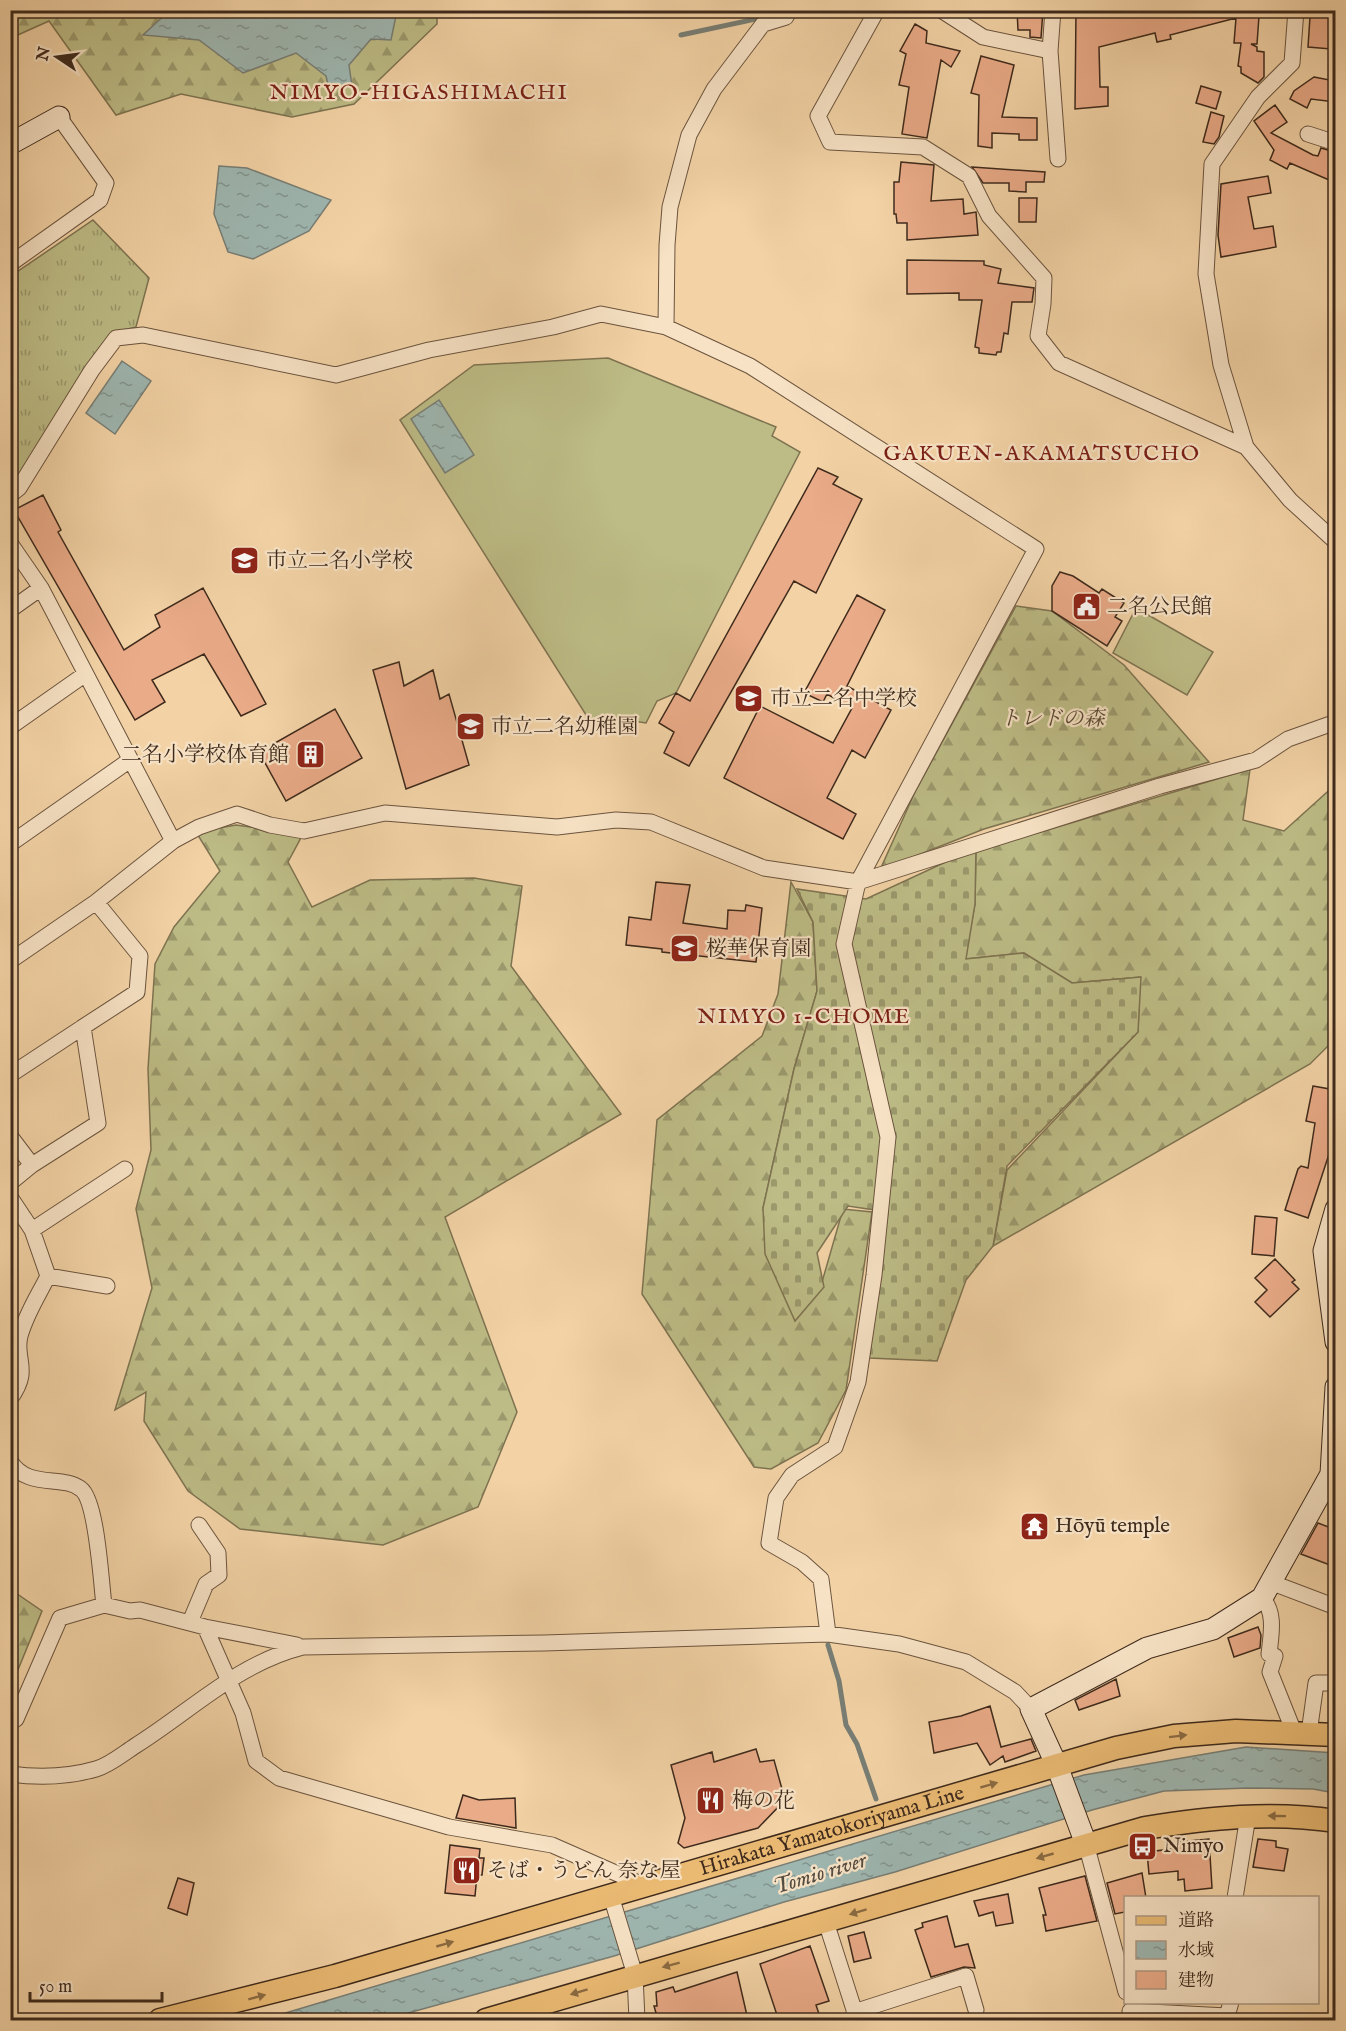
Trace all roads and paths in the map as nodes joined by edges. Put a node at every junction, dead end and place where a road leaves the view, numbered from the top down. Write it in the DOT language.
graph roads {
  1 [pos="789,10"];
  2 [pos="877,10"];
  3 [pos="941,10"];
  4 [pos="1053,10"];
  5 [pos="1296,10"];
  6 [pos="1050,51"];
  7 [pos="59,117"];
  8 [pos="1308,134"];
  9 [pos="1335,143"];
  10 [pos="10,144"];
  11 [pos="1058,159"];
  12 [pos="10,264"];
  13 [pos="666,327"];
  14 [pos="1246,447"];
  15 [pos="10,495"];
  16 [pos="1335,542"];
  17 [pos="10,543"];
  18 [pos="41,588"];
  19 [pos="10,610"];
  20 [pos="84,675"];
  21 [pos="1335,722"];
  22 [pos="10,727"];
  23 [pos="130,760"];
  24 [pos="173,841"];
  25 [pos="10,844"];
  26 [pos="858,882"];
  27 [pos="96,902"];
  28 [pos="10,961"];
  29 [pos="83,1027"];
  30 [pos="10,1075"];
  31 [pos="10,1136"];
  32 [pos="32,1165"];
  33 [pos="125,1169"];
  34 [pos="10,1183"];
  35 [pos="10,1197"];
  36 [pos="1334,1220"];
  37 [pos="32,1230"];
  38 [pos="48,1276"];
  39 [pos="107,1286"];
  40 [pos="1335,1342"];
  41 [pos="1335,1387"];
  42 [pos="10,1399"];
  43 [pos="10,1461"];
  44 [pos="199,1525"];
  45 [pos="1266,1590"];
  46 [pos="104,1605"];
  47 [pos="1335,1607"];
  48 [pos="198,1625"];
  49 [pos="828,1634"];
  50 [pos="303,1647"];
  51 [pos="228,1679"];
  52 [pos="1335,1683"];
  53 [pos="1031,1709"];
  54 [pos="10,1723"];
  55 [pos="1301,1733"];
  56 [pos="1335,1736"];
  57 [pos="1059,1770"];
  58 [pos="10,1774"];
  59 [pos="1248,1816"];
  60 [pos="1335,1821"];
  61 [pos="1084,1837"];
  62 [pos="643,1885"];
  63 [pos="1235,1896"];
  64 [pos="612,1902"];
  65 [pos="826,1922"];
  66 [pos="632,1968"];
  67 [pos="1124,1988"];
  68 [pos="976,2010"];
  69 [pos="1127,2011"];
  70 [pos="1228,2013"];
  71 [pos="856,2016"];
  72 [pos="160,2020"];
  73 [pos="486,2020"];
  74 [pos="638,2020"];
  1 -- 13 [label="street"];
  2 -- 14 [label="street"];
  3 -- 6 [label="street"];
  4 -- 6 [label="street"];
  5 -- 14 [label="street"];
  6 -- 11 [label="street"];
  7 -- 10 [label="street"];
  7 -- 12 [label="street"];
  8 -- 9 [label="street"];
  13 -- 15 [label="street"];
  13 -- 26 [label="street"];
  14 -- 16 [label="street"];
  17 -- 18 [label="street"];
  18 -- 19 [label="street"];
  18 -- 20 [label="street"];
  20 -- 22 [label="street"];
  20 -- 23 [label="street"];
  21 -- 26 [label="street"];
  23 -- 24 [label="street"];
  23 -- 25 [label="street"];
  24 -- 26 [label="street"];
  24 -- 27 [label="street"];
  26 -- 49 [label="street"];
  27 -- 28 [label="street"];
  27 -- 29 [label="street"];
  29 -- 30 [label="street"];
  29 -- 32 [label="street"];
  31 -- 32 [label="street"];
  32 -- 34 [label="street"];
  33 -- 37 [label="street"];
  35 -- 37 [label="street"];
  36 -- 40 [label="street"];
  37 -- 38 [label="street"];
  38 -- 39 [label="street"];
  38 -- 42 [label="street"];
  41 -- 45 [label="street"];
  43 -- 46 [label="street"];
  44 -- 48 [label="street"];
  45 -- 47 [label="street"];
  45 -- 53 [label="street"];
  45 -- 55 [label="street"];
  46 -- 48 [label="street"];
  46 -- 54 [label="street"];
  48 -- 50 [label="street"];
  48 -- 51 [label="street"];
  49 -- 50 [label="street"];
  49 -- 53 [label="street"];
  50 -- 51 [label="street"];
  51 -- 58 [label="street"];
  51 -- 62 [label="street"];
  52 -- 55 [label="street"];
  53 -- 57 [label="street"];
  55 -- 56 [label="main road, Hirakata Yamatokoriyama Line"];
  57 -- 55 [label="main road, Hirakata Yamatokoriyama Line, one-way"];
  57 -- 61 [label="street"];
  62 -- 57 [label="main road, Hirakata Yamatokoriyama Line, one-way"];
  60 -- 59 [label="main road, one-way"];
  59 -- 61 [label="main road"];
  59 -- 63 [label="street"];
  61 -- 65 [label="main road, one-way"];
  61 -- 67 [label="street"];
  62 -- 64 [label="main road, Hirakata Yamatokoriyama Line"];
  64 -- 66 [label="street"];
  72 -- 64 [label="main road, Hirakata Yamatokoriyama Line, one-way"];
  65 -- 66 [label="main road, one-way"];
  65 -- 71 [label="street"];
  66 -- 73 [label="main road, one-way"];
  66 -- 74 [label="street"];
  68 -- 71 [label="street"];
  69 -- 70 [label="street"];
}
